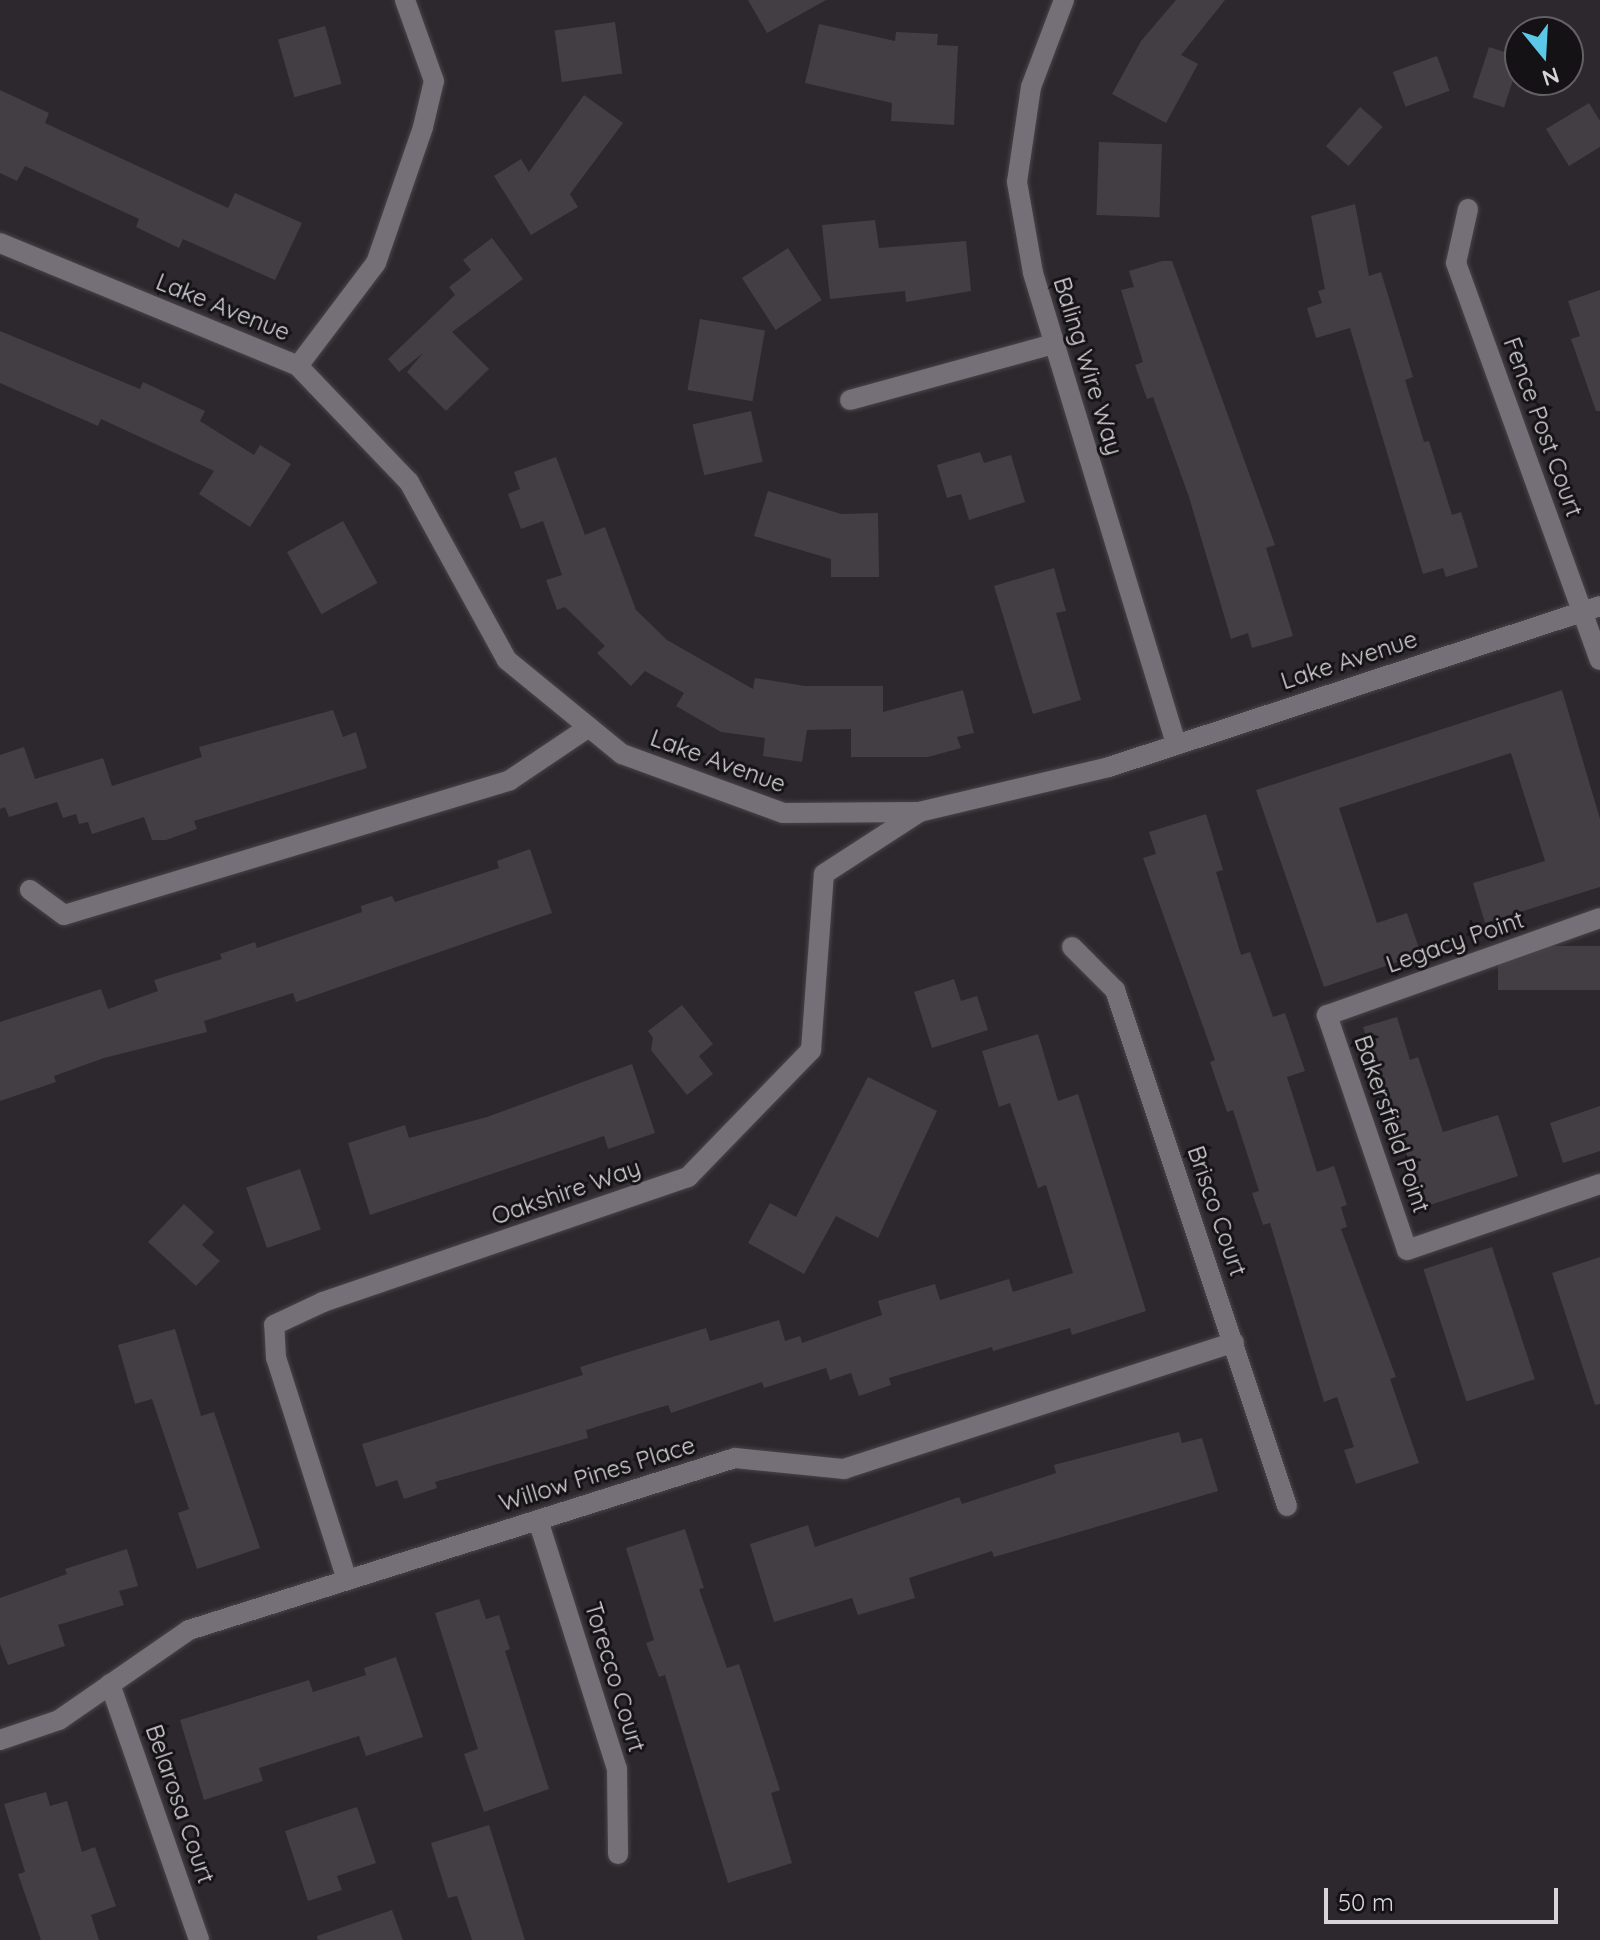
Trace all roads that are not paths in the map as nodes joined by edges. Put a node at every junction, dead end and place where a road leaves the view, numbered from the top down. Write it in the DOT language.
graph roads {
  1 [pos="405,0"];
  2 [pos="1064,0"];
  3 [pos="1468,209"];
  4 [pos="0,243"];
  5 [pos="1054,344"];
  6 [pos="298,366"];
  7 [pos="850,400"];
  8 [pos="1592,609"];
  9 [pos="1600,660"];
  10 [pos="589,727"];
  11 [pos="1176,743"];
  12 [pos="919,812"];
  13 [pos="30,890"];
  14 [pos="1600,918"];
  15 [pos="1072,947"];
  16 [pos="1327,1015"];
  17 [pos="1600,1184"];
  18 [pos="1234,1342"];
  19 [pos="1287,1506"];
  20 [pos="538,1520"];
  21 [pos="347,1580"];
  22 [pos="110,1684"];
  23 [pos="0,1740"];
  24 [pos="618,1854"];
  25 [pos="199,1940"];
  1 -- 6 [label="street"];
  2 -- 5 [label="street, Baling Wire Way"];
  3 -- 8 [label="street, Fence Post Court"];
  4 -- 6 [label="street, Lake Avenue"];
  5 -- 7 [label="street"];
  5 -- 11 [label="street, Baling Wire Way"];
  6 -- 10 [label="street, Lake Avenue"];
  8 -- 9 [label="street, Fence Post Court"];
  8 -- 11 [label="street, Lake Avenue"];
  10 -- 12 [label="street, Lake Avenue"];
  10 -- 13 [label="street"];
  11 -- 12 [label="street, Lake Avenue"];
  12 -- 21 [label="street, Oakshire Way"];
  14 -- 16 [label="street, Legacy Point"];
  15 -- 18 [label="street, Brisco Court"];
  16 -- 17 [label="street, Bakersfield Point"];
  18 -- 19 [label="street, Brisco Court"];
  18 -- 20 [label="street, Willow Pines Place"];
  20 -- 21 [label="street, Willow Pines Place"];
  20 -- 24 [label="street, Torecco Court"];
  21 -- 22 [label="street, Willow Pines Place"];
  22 -- 23 [label="street, Willow Pines Place"];
  22 -- 25 [label="street, Belarosa Court"];
}
